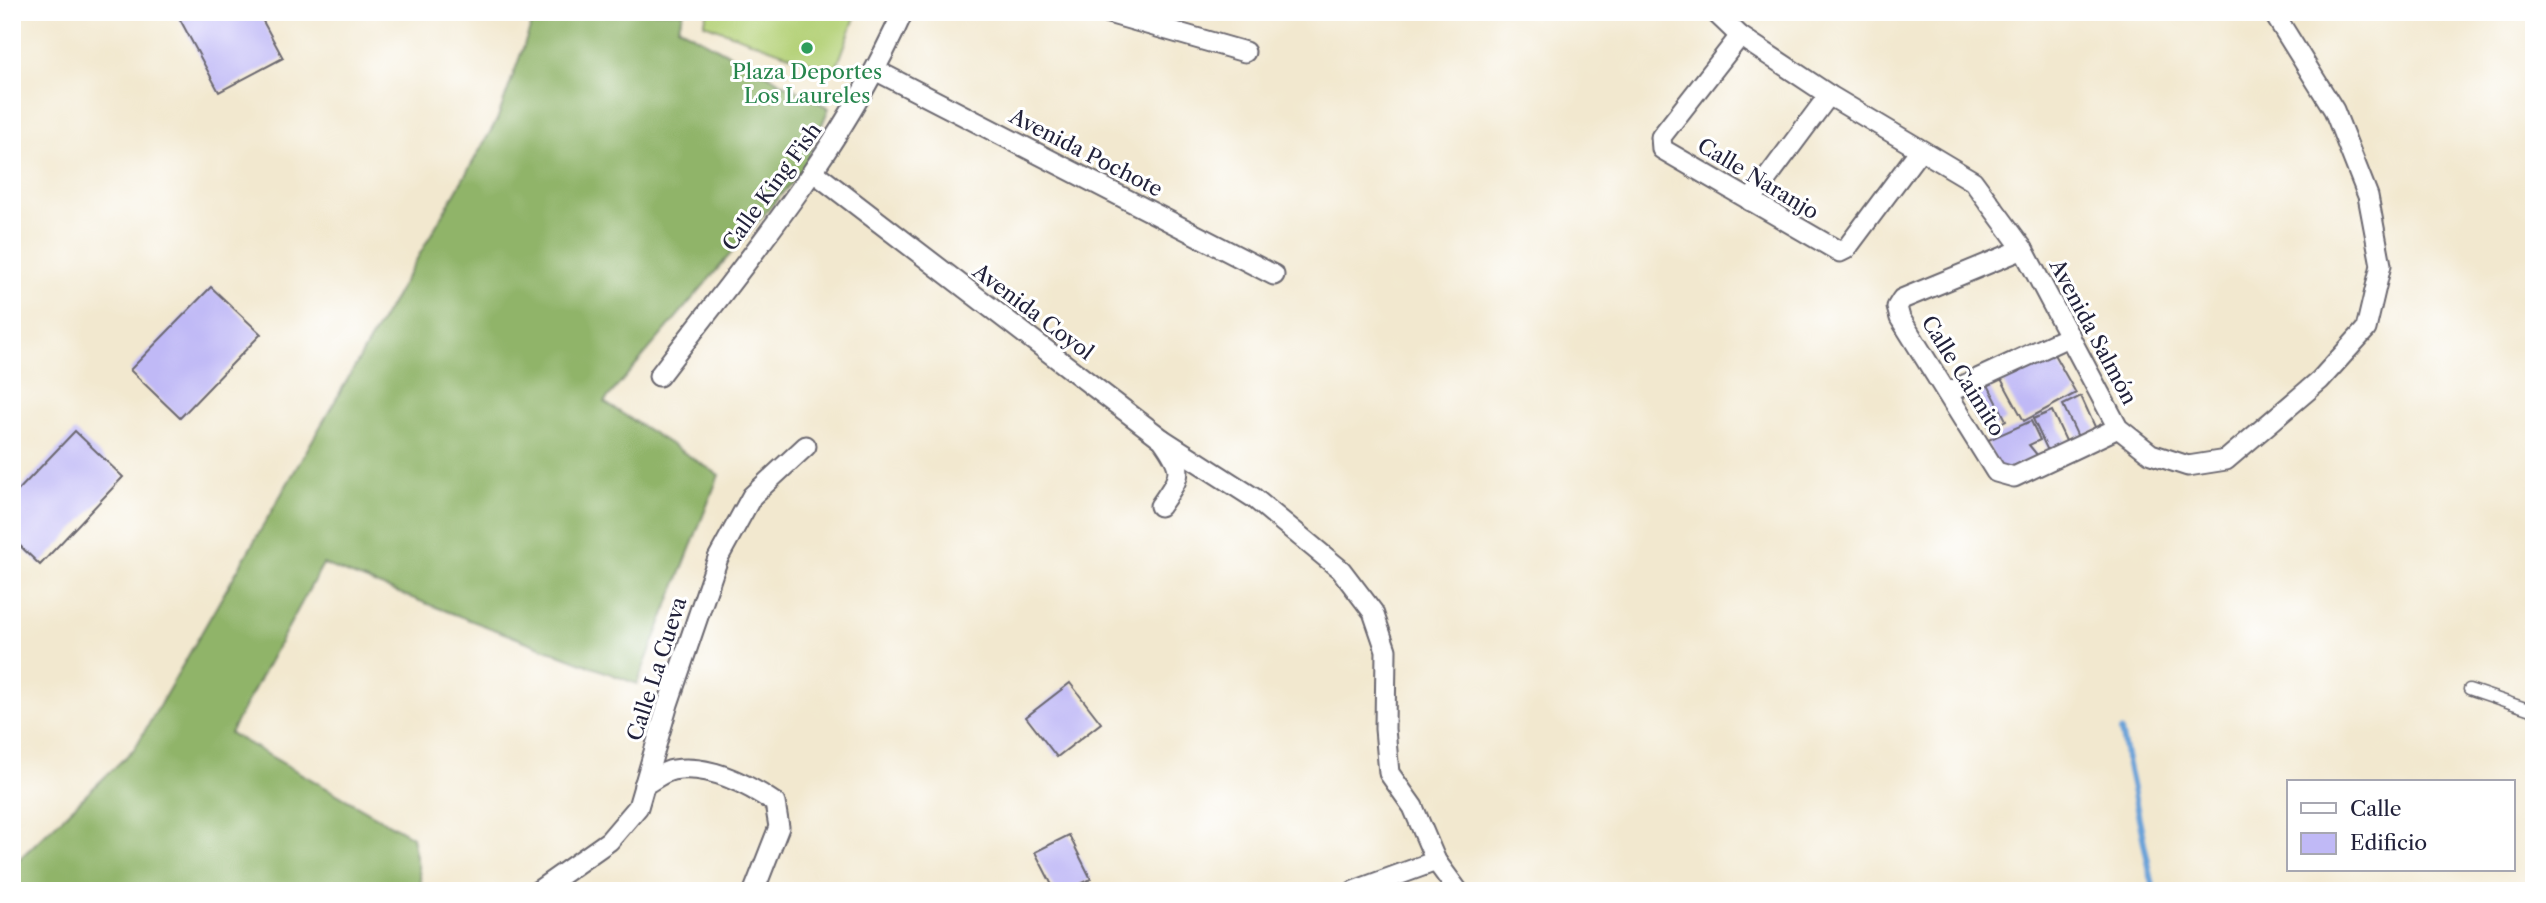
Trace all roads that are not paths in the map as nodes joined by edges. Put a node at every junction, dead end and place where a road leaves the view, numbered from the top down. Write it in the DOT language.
graph roads {
  1 [pos="903,12"];
  2 [pos="1105,12"];
  3 [pos="1715,12"];
  4 [pos="2273,12"];
  5 [pos="1740,36"];
  6 [pos="1245,52"];
  7 [pos="877,71"];
  8 [pos="1829,95"];
  9 [pos="1920,150"];
  10 [pos="815,173"];
  11 [pos="1750,201"];
  12 [pos="2023,249"];
  13 [pos="1274,275"];
  14 [pos="2070,336"];
  15 [pos="659,376"];
  16 [pos="1947,393"];
  17 [pos="2118,428"];
  18 [pos="1162,439"];
  19 [pos="806,446"];
  20 [pos="1160,506"];
  21 [pos="2469,689"];
  22 [pos="2534,711"];
  23 [pos="644,785"];
  24 [pos="1436,861"];
  25 [pos="538,891"];
  26 [pos="754,891"];
  27 [pos="1354,891"];
  28 [pos="1458,891"];
  1 -- 7 [label="street, Calle King Fish"];
  2 -- 6 [label="street"];
  3 -- 5 [label="street, Avenida Salmón"];
  4 -- 17 [label="street, Avenida Salmón"];
  5 -- 8 [label="street, Avenida Salmón"];
  5 -- 11 [label="street, Calle Naranjo"];
  7 -- 10 [label="street, Calle King Fish"];
  7 -- 13 [label="street, Avenida Pochote"];
  8 -- 9 [label="street, Avenida Salmón"];
  8 -- 11 [label="street"];
  9 -- 11 [label="street, Calle Naranjo"];
  9 -- 12 [label="street, Avenida Salmón"];
  10 -- 15 [label="street, Calle King Fish"];
  10 -- 18 [label="street, Avenida Coyol"];
  12 -- 14 [label="street, Avenida Salmón"];
  12 -- 16 [label="street, Calle Caimito"];
  14 -- 16 [label="street"];
  14 -- 17 [label="street, Avenida Salmón"];
  16 -- 17 [label="street, Calle Caimito"];
  18 -- 20 [label="street, Avenida Coyol"];
  18 -- 24 [label="street"];
  19 -- 23 [label="street, Calle La Cueva"];
  21 -- 22 [label="lane"];
  23 -- 25 [label="street, Calle La Cueva"];
  23 -- 26 [label="street"];
  24 -- 27 [label="street"];
  24 -- 28 [label="street"];
}
